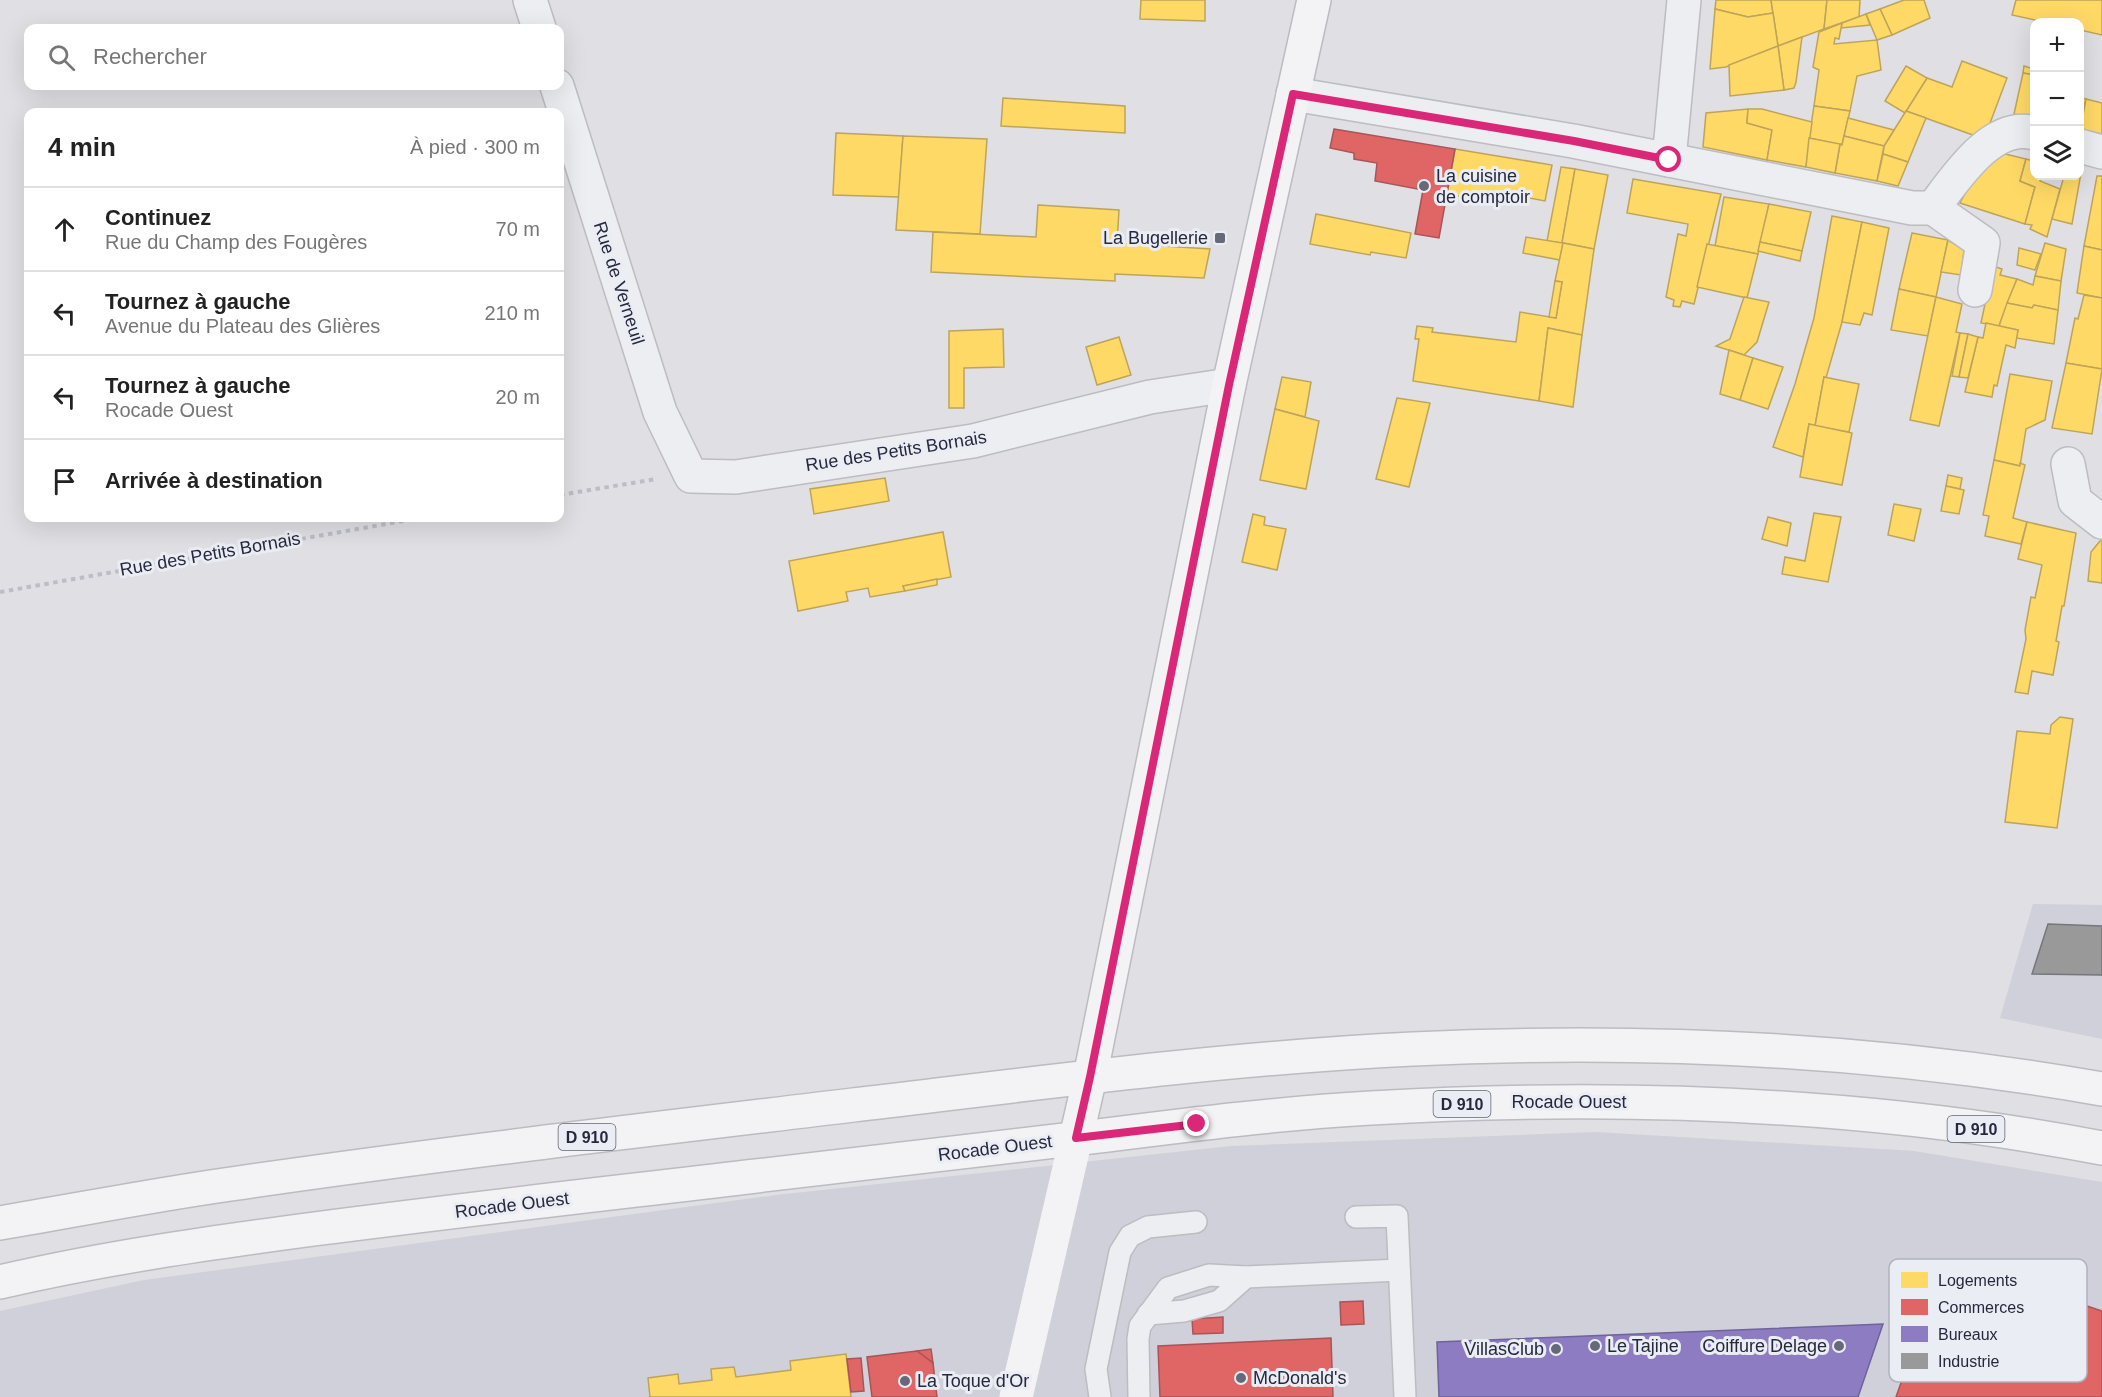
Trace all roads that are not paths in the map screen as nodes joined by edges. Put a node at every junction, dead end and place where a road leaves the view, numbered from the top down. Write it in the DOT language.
graph roads {
  1 [pos="530,0"];
  2 [pos="1314,0"];
  3 [pos="1684,0"];
  4 [pos="538,24"];
  5 [pos="557,90"];
  6 [pos="1293,94"];
  7 [pos="563,108"];
  8 [pos="564,111"];
  9 [pos="2030,132"];
  10 [pos="2084,147"];
  11 [pos="2102,152"];
  12 [pos="1669,160"];
  13 [pos="1933,208"];
  14 [pos="1975,290"];
  15 [pos="1229,385"];
  16 [pos="2068,464"];
  17 [pos="691,476"];
  18 [pos="2102,522"];
  19 [pos="1090,1077"];
  20 [pos="2102,1089"];
  21 [pos="1076,1138"];
  22 [pos="2102,1148"];
  23 [pos="1356,1216"];
  24 [pos="1196,1222"];
  25 [pos="0,1223"];
  26 [pos="1400,1270"];
  27 [pos="0,1282"];
  28 [pos="1016,1397"];
  29 [pos="1100,1397"];
  30 [pos="1139,1397"];
  31 [pos="1406,1397"];
  1 -- 4 [label="street"];
  2 -- 6 [label="main road"];
  3 -- 12 [label="street"];
  5 -- 7 [label="street, Rue de Verneuil"];
  6 -- 12 [label="street"];
  6 -- 15 [label="main road"];
  8 -- 17 [label="street, Rue de Verneuil"];
  9 -- 13 [label="street"];
  10 -- 11 [label="street"];
  12 -- 13 [label="street"];
  13 -- 14 [label="street"];
  15 -- 17 [label="street, Rue des Petits Bornais"];
  15 -- 19 [label="main road"];
  16 -- 18 [label="street"];
  19 -- 20 [label="main road, D 910"];
  19 -- 21 [label="main road"];
  19 -- 25 [label="main road, D 910"];
  21 -- 22 [label="main road, Rocade Ouest / D 910"];
  21 -- 27 [label="main road, Rocade Ouest / D 910"];
  21 -- 28 [label="main road"];
  23 -- 26 [label="lane"];
  24 -- 29 [label="lane"];
  26 -- 30 [label="lane"];
  26 -- 31 [label="lane"];
}
